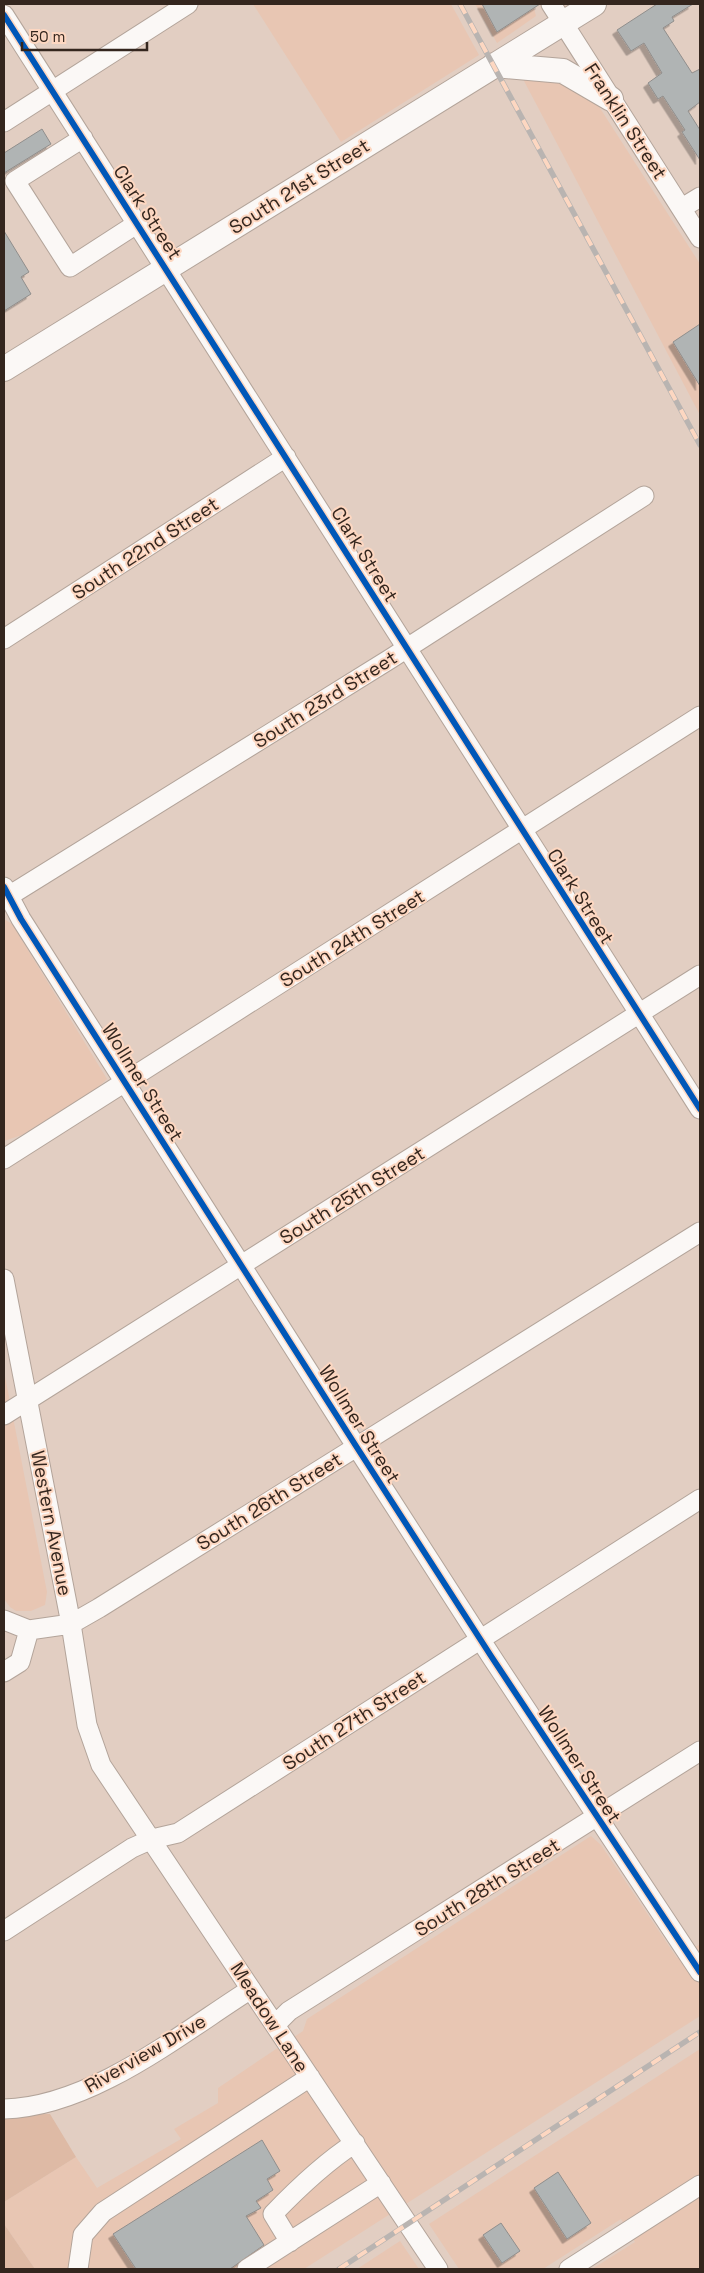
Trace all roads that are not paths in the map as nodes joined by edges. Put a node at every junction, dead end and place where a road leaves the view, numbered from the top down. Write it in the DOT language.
graph roads {
  1 [pos="188,4"];
  2 [pos="594,4"];
  3 [pos="557,13"];
  4 [pos="4,14"];
  5 [pos="494,65"];
  6 [pos="53,91"];
  7 [pos="612,99"];
  8 [pos="4,122"];
  9 [pos="83,138"];
  10 [pos="700,197"];
  11 [pos="682,208"];
  12 [pos="138,223"];
  13 [pos="700,238"];
  14 [pos="167,268"];
  15 [pos="4,370"];
  16 [pos="286,456"];
  17 [pos="644,496"];
  18 [pos="4,640"];
  19 [pos="407,648"];
  20 [pos="700,716"];
  21 [pos="521,830"];
  22 [pos="5,894"];
  23 [pos="700,975"];
  24 [pos="638,1014"];
  25 [pos="125,1082"];
  26 [pos="700,1109"];
  27 [pos="4,1159"];
  28 [pos="700,1232"];
  29 [pos="241,1265"];
  30 [pos="4,1279"];
  31 [pos="28,1399"];
  32 [pos="4,1415"];
  33 [pos="356,1446"];
  34 [pos="700,1499"];
  35 [pos="4,1620"];
  36 [pos="71,1624"];
  37 [pos="29,1630"];
  38 [pos="480,1639"];
  39 [pos="4,1672"];
  40 [pos="700,1751"];
  41 [pos="101,1765"];
  42 [pos="598,1818"];
  43 [pos="152,1840"];
  44 [pos="4,1931"];
  45 [pos="700,1972"];
  46 [pos="251,1989"];
  47 [pos="275,2026"];
  48 [pos="310,2077"];
  49 [pos="4,2108"];
  50 [pos="355,2143"];
  51 [pos="381,2183"];
  52 [pos="700,2185"];
  53 [pos="290,2242"];
  54 [pos="78,2269"];
  55 [pos="247,2269"];
  56 [pos="438,2269"];
  57 [pos="570,2269"];
  1 -- 6 [label="street"];
  2 -- 3 [label="main road, South 21st Street"];
  3 -- 5 [label="main road, South 21st Street"];
  3 -- 7 [label="street, Franklin Street"];
  4 -- 6 [label="street, Clark Street"];
  5 -- 7 [label="main road"];
  5 -- 14 [label="main road, South 21st Street"];
  6 -- 8 [label="street"];
  6 -- 9 [label="street, Clark Street"];
  7 -- 11 [label="street, Franklin Street"];
  9 -- 12 [label="street, Clark Street"];
  9 -- 12 [label="street"];
  10 -- 11 [label="street"];
  11 -- 13 [label="street, Franklin Street"];
  12 -- 14 [label="street, Clark Street"];
  14 -- 15 [label="main road, South 21st Street"];
  14 -- 16 [label="street, Clark Street"];
  16 -- 18 [label="street, South 22nd Street"];
  16 -- 19 [label="street, Clark Street"];
  17 -- 19 [label="street, South 23rd Street"];
  19 -- 21 [label="street, Clark Street"];
  19 -- 22 [label="street, South 23rd Street"];
  20 -- 21 [label="street, South 24th Street"];
  21 -- 24 [label="street, Clark Street"];
  21 -- 25 [label="street, South 24th Street"];
  22 -- 25 [label="street, Wollmer Street"];
  23 -- 24 [label="street, South 25th Street"];
  24 -- 26 [label="street, Clark Street"];
  24 -- 29 [label="street, South 25th Street"];
  25 -- 27 [label="street, South 24th Street"];
  25 -- 29 [label="street, Wollmer Street"];
  28 -- 33 [label="street, South 26th Street"];
  29 -- 31 [label="street, South 25th Street"];
  29 -- 33 [label="street, Wollmer Street"];
  30 -- 31 [label="street, Western Avenue"];
  31 -- 32 [label="street, South 25th Street"];
  31 -- 36 [label="street, Western Avenue"];
  33 -- 36 [label="street, South 26th Street"];
  33 -- 38 [label="street, Wollmer Street"];
  34 -- 38 [label="street, South 27th Street"];
  35 -- 37 [label="street"];
  36 -- 37 [label="street, South 26th Street"];
  36 -- 41 [label="street, Western Avenue"];
  37 -- 39 [label="street"];
  38 -- 42 [label="street, Wollmer Street"];
  38 -- 43 [label="street, South 27th Street"];
  40 -- 42 [label="street, South 28th Street"];
  41 -- 43 [label="street, Meadow Lane"];
  42 -- 45 [label="street, Wollmer Street"];
  42 -- 47 [label="street, South 28th Street"];
  43 -- 44 [label="street, South 27th Street"];
  43 -- 46 [label="street, Meadow Lane"];
  46 -- 47 [label="street, Meadow Lane"];
  46 -- 49 [label="street, Riverview Drive"];
  47 -- 48 [label="street, Meadow Lane"];
  48 -- 50 [label="street, Meadow Lane"];
  48 -- 54 [label="street"];
  50 -- 51 [label="street, Meadow Lane"];
  50 -- 53 [label="street"];
  51 -- 53 [label="street"];
  51 -- 56 [label="street, Meadow Lane"];
  52 -- 57 [label="street"];
  53 -- 55 [label="street"];
}
